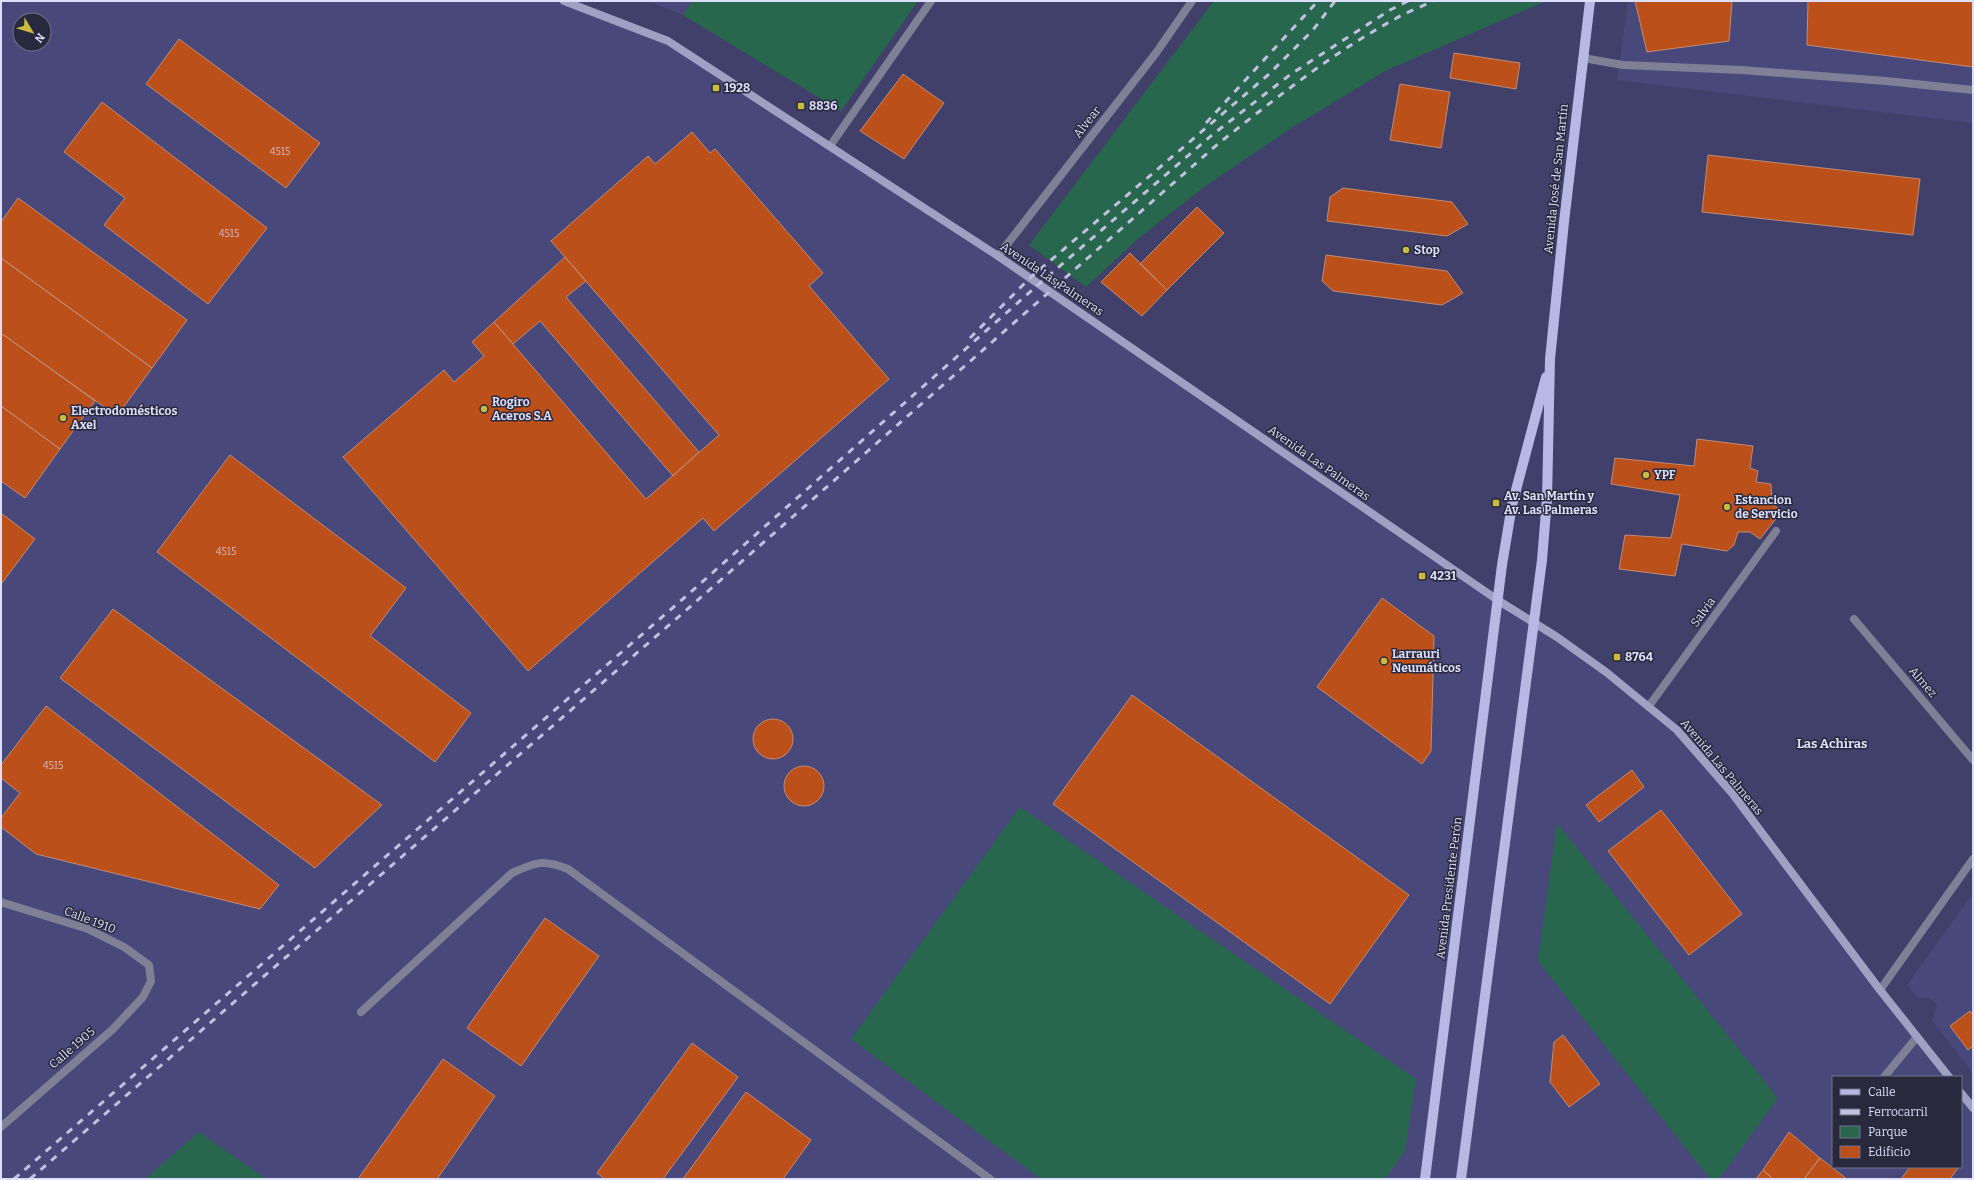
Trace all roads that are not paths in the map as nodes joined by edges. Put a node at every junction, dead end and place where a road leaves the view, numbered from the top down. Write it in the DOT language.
graph roads {
  1 [pos="564,1"];
  2 [pos="931,1"];
  3 [pos="1192,1"];
  4 [pos="1590,1"];
  5 [pos="1583,58"];
  6 [pos="1973,90"];
  7 [pos="830,146"];
  8 [pos="998,256"];
  9 [pos="1550,359"];
  10 [pos="1776,531"];
  11 [pos="1498,601"];
  12 [pos="1854,619"];
  13 [pos="1533,622"];
  14 [pos="1648,706"];
  15 [pos="1973,760"];
  16 [pos="1973,859"];
  17 [pos="1,902"];
  18 [pos="151,981"];
  19 [pos="1880,990"];
  20 [pos="361,1012"];
  21 [pos="1917,1037"];
  22 [pos="1885,1076"];
  23 [pos="1948,1076"];
  24 [pos="1962,1094"];
  25 [pos="1973,1108"];
  26 [pos="1,1127"];
  27 [pos="1425,1178"];
  28 [pos="990,1179"];
  29 [pos="1461,1179"];
  1 -- 7 [label="main road, Avenida Las Palmeras"];
  2 -- 7 [label="street"];
  3 -- 8 [label="street, Alvear"];
  4 -- 5 [label="main road, Avenida José de San Martín"];
  5 -- 6 [label="street"];
  5 -- 9 [label="main road, Avenida José de San Martín"];
  7 -- 8 [label="main road, Avenida Las Palmeras"];
  8 -- 11 [label="main road, Avenida Las Palmeras"];
  9 -- 11 [label="main road, Avenida José de San Martín"];
  9 -- 13 [label="main road, Avenida José de San Martín"];
  10 -- 14 [label="street, Salvia"];
  11 -- 13 [label="main road, Avenida Las Palmeras"];
  11 -- 27 [label="main road, Avenida Presidente Perón"];
  12 -- 15 [label="street, Almez"];
  13 -- 14 [label="main road, Avenida Las Palmeras"];
  13 -- 29 [label="main road"];
  14 -- 19 [label="main road, Avenida Las Palmeras"];
  16 -- 19 [label="street"];
  17 -- 18 [label="street, Calle 1910"];
  18 -- 26 [label="street, Calle 1905"];
  19 -- 21 [label="main road, Avenida Las Palmeras"];
  20 -- 28 [label="street"];
  21 -- 22 [label="street"];
  21 -- 23 [label="main road, Avenida Las Palmeras"];
  24 -- 25 [label="main road"];
}
